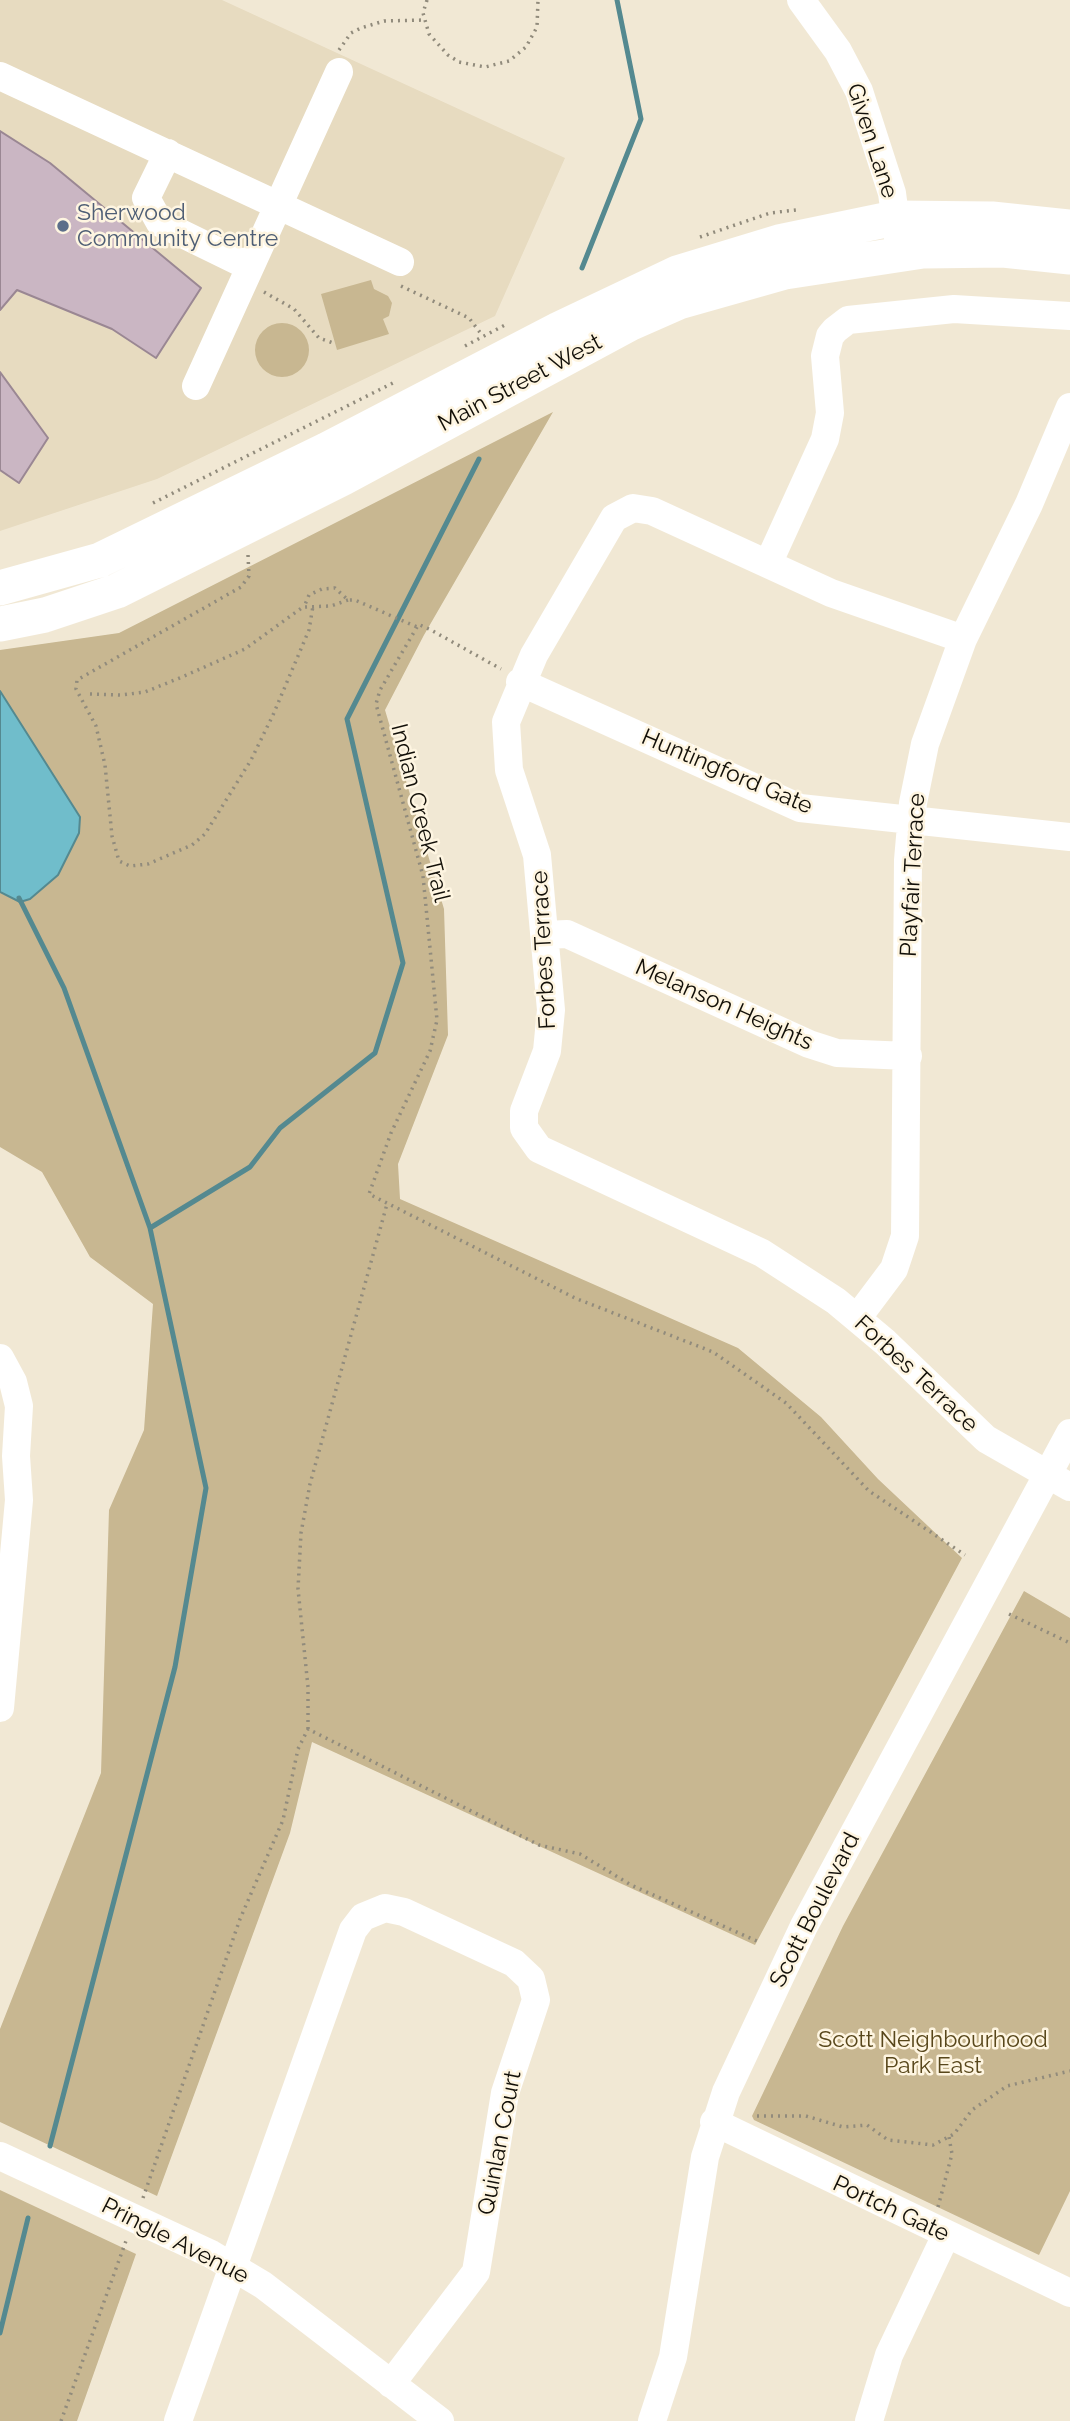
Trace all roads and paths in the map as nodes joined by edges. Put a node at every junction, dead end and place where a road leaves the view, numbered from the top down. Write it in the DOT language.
graph roads {
  1 [pos="427,0"];
  2 [pos="538,0"];
  3 [pos="801,0"];
  4 [pos="424,20"];
  5 [pos="338,63"];
  6 [pos="0,75"];
  7 [pos="169,153"];
  8 [pos="279,204"];
  9 [pos="895,218"];
  10 [pos="1070,227"];
  11 [pos="900,255"];
  12 [pos="1070,257"];
  13 [pos="400,262"];
  14 [pos="247,275"];
  15 [pos="1070,316"];
  16 [pos="336,344"];
  17 [pos="196,386"];
  18 [pos="1070,407"];
  19 [pos="256,546"];
  20 [pos="768,564"];
  21 [pos="0,588"];
  22 [pos="348,600"];
  23 [pos="313,606"];
  24 [pos="304,607"];
  25 [pos="0,624"];
  26 [pos="417,627"];
  27 [pos="963,639"];
  28 [pos="512,676"];
  29 [pos="90,694"];
  30 [pos="911,822"];
  31 [pos="1070,837"];
  32 [pos="545,934"];
  33 [pos="908,1056"];
  34 [pos="387,1203"];
  35 [pos="858,1317"];
  36 [pos="0,1358"];
  37 [pos="1070,1433"];
  38 [pos="1059,1481"];
  39 [pos="965,1555"];
  40 [pos="1009,1614"];
  41 [pos="1070,1643"];
  42 [pos="0,1708"];
  43 [pos="308,1729"];
  44 [pos="1070,2071"];
  45 [pos="748,2118"];
  46 [pos="714,2122"];
  47 [pos="949,2137"];
  48 [pos="0,2156"];
  49 [pos="942,2222"];
  50 [pos="233,2268"];
  51 [pos="1070,2293"];
  52 [pos="391,2384"];
  53 [pos="178,2421"];
  54 [pos="440,2421"];
  55 [pos="652,2421"];
  56 [pos="869,2421"];
  1 -- 4 [label="path"];
  2 -- 4 [label="path"];
  3 -- 9 [label="street, Given Lane"];
  4 -- 5 [label="path"];
  5 -- 8 [label="street"];
  6 -- 7 [label="street"];
  7 -- 8 [label="street"];
  7 -- 14 [label="street"];
  8 -- 13 [label="street"];
  8 -- 14 [label="street"];
  9 -- 10 [label="main road, Main Street West"];
  9 -- 11 [label="street, Given Lane"];
  9 -- 21 [label="main road, Main Street West"];
  11 -- 12 [label="main road, Main Street West"];
  11 -- 25 [label="main road, Main Street West"];
  14 -- 16 [label="path"];
  14 -- 17 [label="street"];
  15 -- 20 [label="street"];
  18 -- 27 [label="street, Playfair Terrace"];
  19 -- 23 [label="path"];
  20 -- 27 [label="street, Forbes Terrace"];
  20 -- 28 [label="street, Forbes Terrace"];
  22 -- 23 [label="path"];
  22 -- 24 [label="path"];
  22 -- 26 [label="path"];
  23 -- 24 [label="path"];
  24 -- 29 [label="path"];
  26 -- 28 [label="path"];
  26 -- 34 [label="path, Indian Creek Trail"];
  27 -- 30 [label="street, Playfair Terrace"];
  28 -- 30 [label="street, Huntingford Gate"];
  28 -- 32 [label="street, Forbes Terrace"];
  30 -- 31 [label="street, Huntingford Gate"];
  30 -- 33 [label="street, Playfair Terrace"];
  32 -- 33 [label="street, Melanson Heights"];
  32 -- 35 [label="street, Forbes Terrace"];
  33 -- 35 [label="street, Playfair Terrace"];
  34 -- 39 [label="path"];
  34 -- 43 [label="path"];
  35 -- 38 [label="street, Forbes Terrace"];
  36 -- 42 [label="street"];
  37 -- 38 [label="street, Scott Boulevard"];
  38 -- 46 [label="street, Scott Boulevard"];
  40 -- 41 [label="path"];
  44 -- 47 [label="path"];
  45 -- 47 [label="path"];
  46 -- 49 [label="street, Portch Gate"];
  46 -- 55 [label="street, Scott Boulevard"];
  47 -- 49 [label="path"];
  48 -- 50 [label="street, Pringle Avenue"];
  49 -- 51 [label="street, Portch Gate"];
  49 -- 56 [label="street"];
  50 -- 52 [label="street, Pringle Avenue"];
  50 -- 52 [label="street, Quinlan Court"];
  50 -- 53 [label="street, Quinlan Court"];
  52 -- 54 [label="street, Pringle Avenue"];
}
